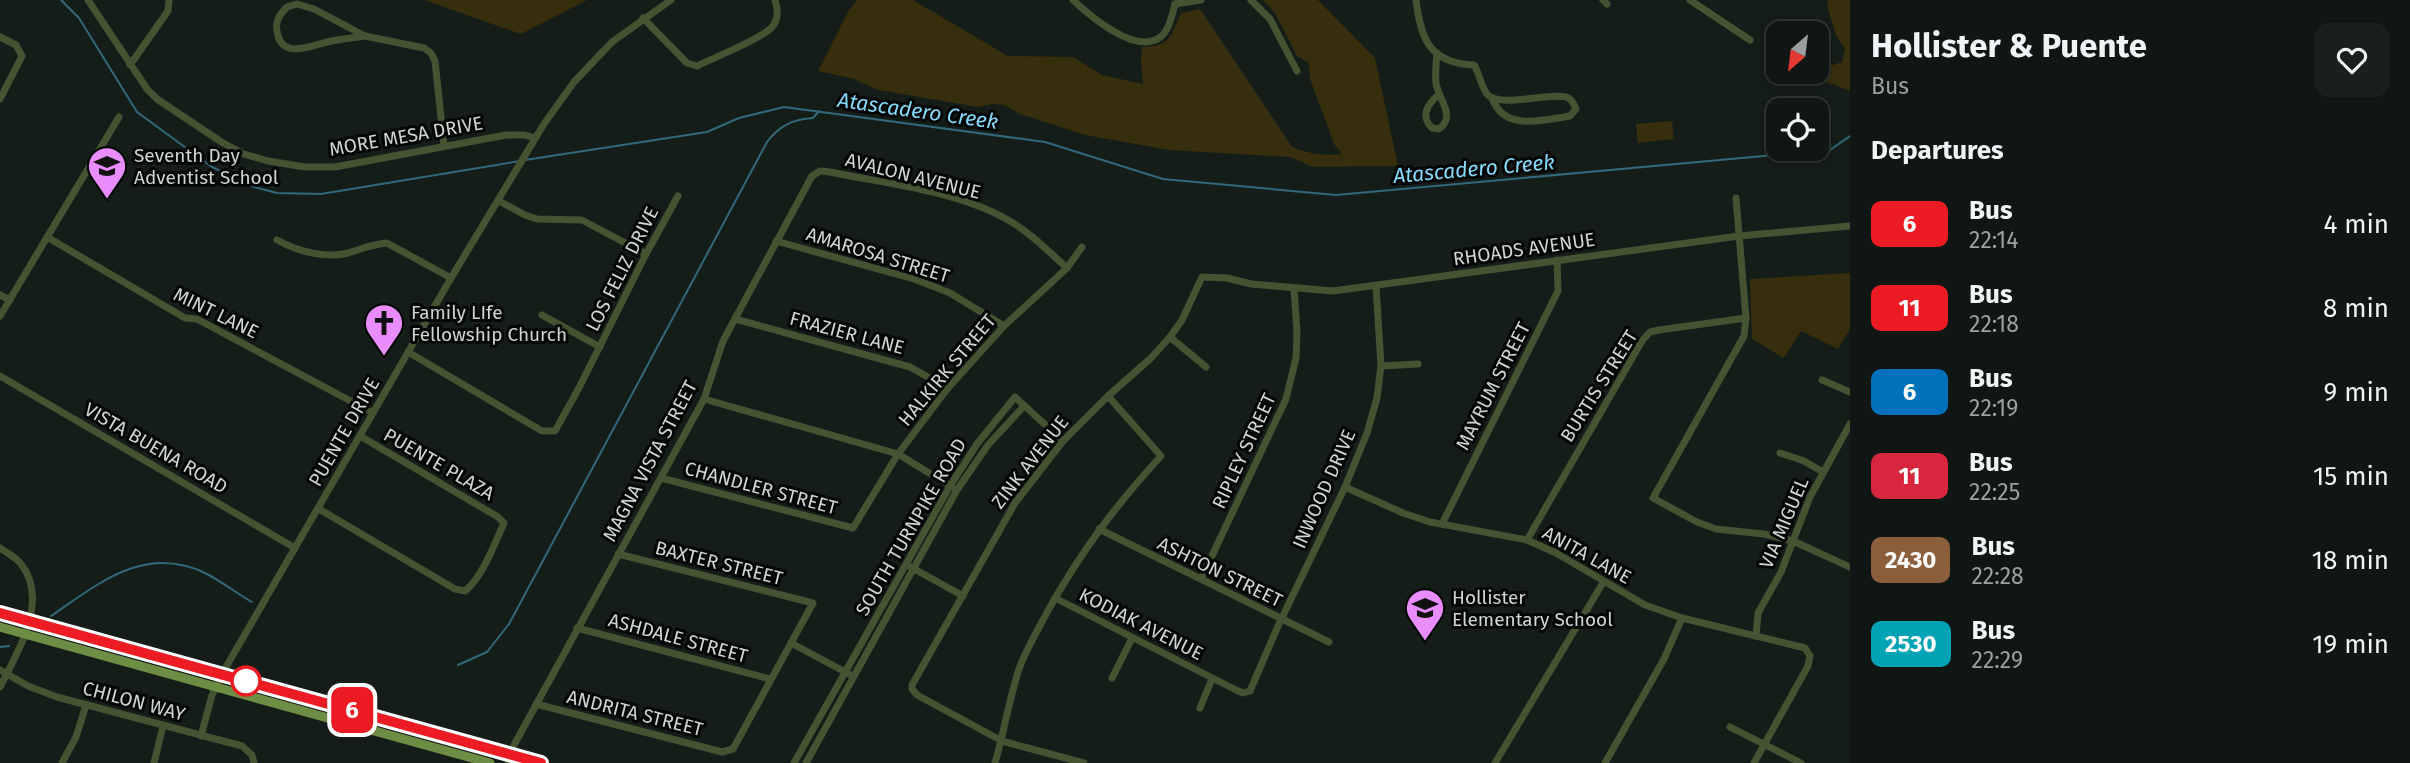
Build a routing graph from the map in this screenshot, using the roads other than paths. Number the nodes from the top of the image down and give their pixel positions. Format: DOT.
graph roads {
  1 [pos="88,0"];
  2 [pos="169,0"];
  3 [pos="671,0"];
  4 [pos="775,0"];
  5 [pos="1073,0"];
  6 [pos="1201,0"];
  7 [pos="1251,0"];
  8 [pos="1416,0"];
  9 [pos="1690,0"];
  10 [pos="1173,2"];
  11 [pos="643,18"];
  12 [pos="365,36"];
  13 [pos="0,37"];
  14 [pos="1749,40"];
  15 [pos="1437,53"];
  16 [pos="130,65"];
  17 [pos="1297,71"];
  18 [pos="1438,95"];
  19 [pos="0,99"];
  20 [pos="1492,99"];
  21 [pos="119,117"];
  22 [pos="535,138"];
  23 [pos="444,146"];
  24 [pos="816,173"];
  25 [pos="678,196"];
  26 [pos="1735,198"];
  27 [pos="499,201"];
  28 [pos="1850,226"];
  29 [pos="1739,236"];
  30 [pos="47,237"];
  31 [pos="277,240"];
  32 [pos="776,241"];
  33 [pos="1082,247"];
  34 [pos="646,254"];
  35 [pos="1557,260"];
  36 [pos="1067,268"];
  37 [pos="1202,277"];
  38 [pos="451,278"];
  39 [pos="1376,286"];
  40 [pos="1294,288"];
  41 [pos="0,295"];
  42 [pos="10,300"];
  43 [pos="542,315"];
  44 [pos="0,316"];
  45 [pos="1746,318"];
  46 [pos="734,319"];
  47 [pos="1004,326"];
  48 [pos="1170,337"];
  49 [pos="600,346"];
  50 [pos="408,352"];
  51 [pos="1418,364"];
  52 [pos="1381,366"];
  53 [pos="1206,367"];
  54 [pos="0,376"];
  55 [pos="1822,380"];
  56 [pos="948,388"];
  57 [pos="1850,392"];
  58 [pos="1108,396"];
  59 [pos="704,399"];
  60 [pos="1024,406"];
  61 [pos="373,413"];
  62 [pos="1850,424"];
  63 [pos="549,432"];
  64 [pos="360,436"];
  65 [pos="552,441"];
  66 [pos="1063,441"];
  67 [pos="1780,453"];
  68 [pos="898,454"];
  69 [pos="1823,472"];
  70 [pos="661,478"];
  71 [pos="1345,487"];
  72 [pos="954,488"];
  73 [pos="319,509"];
  74 [pos="1442,524"];
  75 [pos="853,528"];
  76 [pos="1099,529"];
  77 [pos="1527,540"];
  78 [pos="1793,541"];
  79 [pos="0,548"];
  80 [pos="295,548"];
  81 [pos="618,554"];
  82 [pos="905,564"];
  83 [pos="1850,567"];
  84 [pos="913,569"];
  85 [pos="1201,579"];
  86 [pos="1604,581"];
  87 [pos="963,596"];
  88 [pos="1055,598"];
  89 [pos="0,613"];
  90 [pos="1682,618"];
  91 [pos="1281,619"];
  92 [pos="28,621"];
  93 [pos="0,627"];
  94 [pos="577,628"];
  95 [pos="25,634"];
  96 [pos="1756,636"];
  97 [pos="1132,638"];
  98 [pos="1329,642"];
  99 [pos="791,643"];
  100 [pos="3,672"];
  101 [pos="222,674"];
  102 [pos="850,674"];
  103 [pos="1112,678"];
  104 [pos="1212,678"];
  105 [pos="770,679"];
  106 [pos="216,686"];
  107 [pos="0,687"];
  108 [pos="1248,692"];
  109 [pos="1255,700"];
  110 [pos="536,704"];
  111 [pos="86,705"];
  112 [pos="1200,708"];
  113 [pos="163,726"];
  114 [pos="1730,727"];
  115 [pos="201,736"];
  116 [pos="1002,741"];
  117 [pos="1765,743"];
  118 [pos="253,759"];
  119 [pos="509,759"];
  120 [pos="62,763"];
  121 [pos="154,763"];
  122 [pos="490,763"];
  123 [pos="541,763"];
  124 [pos="794,763"];
  125 [pos="806,763"];
  126 [pos="995,763"];
  127 [pos="1084,763"];
  128 [pos="1495,763"];
  129 [pos="1605,763"];
  130 [pos="1754,763"];
  131 [pos="1801,763"];
  1 -- 16 [label="street, MORE MESA DRIVE"];
  2 -- 16 [label="street"];
  3 -- 11 [label="street, PUENTE DRIVE"];
  4 -- 11 [label="street"];
  5 -- 10 [label="street"];
  6 -- 10 [label="street"];
  7 -- 17 [label="street"];
  8 -- 15 [label="street"];
  9 -- 14 [label="street"];
  11 -- 22 [label="street, PUENTE DRIVE"];
  12 -- 12 [label="street"];
  12 -- 23 [label="street"];
  13 -- 19 [label="street"];
  15 -- 18 [label="street"];
  15 -- 20 [label="street"];
  16 -- 23 [label="street, MORE MESA DRIVE"];
  20 -- 20 [label="street"];
  21 -- 30 [label="street"];
  22 -- 23 [label="street, MORE MESA DRIVE"];
  22 -- 27 [label="street, PUENTE DRIVE"];
  24 -- 32 [label="street, MAGNA VISTA STREET"];
  24 -- 36 [label="street, AVALON AVENUE"];
  25 -- 34 [label="street, LOS FELIZ DRIVE"];
  26 -- 29 [label="street"];
  27 -- 34 [label="street"];
  27 -- 38 [label="street, PUENTE DRIVE"];
  28 -- 29 [label="street, RHOADS AVENUE"];
  29 -- 35 [label="street, RHOADS AVENUE"];
  29 -- 45 [label="street"];
  30 -- 42 [label="street"];
  30 -- 61 [label="street, MINT LANE"];
  31 -- 38 [label="street"];
  32 -- 46 [label="street, MAGNA VISTA STREET"];
  32 -- 47 [label="street, AMAROSA STREET"];
  33 -- 36 [label="street, HALKIRK STREET"];
  34 -- 49 [label="street, LOS FELIZ DRIVE"];
  35 -- 39 [label="street, RHOADS AVENUE"];
  35 -- 74 [label="street, MAYRUM STREET"];
  36 -- 47 [label="street, HALKIRK STREET"];
  37 -- 40 [label="street, RHOADS AVENUE"];
  37 -- 48 [label="street, ZINK AVENUE"];
  38 -- 50 [label="street, PUENTE DRIVE"];
  39 -- 40 [label="street, RHOADS AVENUE"];
  39 -- 52 [label="street, INWOOD DRIVE"];
  40 -- 85 [label="street, RIPLEY STREET"];
  41 -- 42 [label="street"];
  42 -- 44 [label="street"];
  43 -- 49 [label="street"];
  45 -- 77 [label="street, BURTIS STREET"];
  45 -- 78 [label="street"];
  46 -- 56 [label="street, FRAZIER LANE"];
  46 -- 59 [label="street, MAGNA VISTA STREET"];
  47 -- 56 [label="street, HALKIRK STREET"];
  48 -- 53 [label="street"];
  48 -- 58 [label="street, ZINK AVENUE"];
  49 -- 63 [label="street, LOS FELIZ DRIVE"];
  50 -- 61 [label="street, PUENTE DRIVE"];
  50 -- 63 [label="street"];
  51 -- 52 [label="street"];
  52 -- 71 [label="street, INWOOD DRIVE"];
  54 -- 80 [label="street, VISTA BUENA ROAD"];
  55 -- 57 [label="street"];
  56 -- 68 [label="street, HALKIRK STREET"];
  58 -- 66 [label="street, ZINK AVENUE"];
  58 -- 76 [label="street"];
  59 -- 68 [label="street"];
  59 -- 70 [label="street, MAGNA VISTA STREET"];
  60 -- 66 [label="street"];
  60 -- 72 [label="street, SOUTH TURNPIKE ROAD"];
  60 -- 72 [label="street, SOUTH TURNPIKE ROAD"];
  61 -- 64 [label="street, PUENTE DRIVE"];
  62 -- 69 [label="street, VIA MIGUEL"];
  63 -- 65 [label="street"];
  64 -- 73 [label="street, PUENTE DRIVE"];
  64 -- 73 [label="street, PUENTE PLAZA"];
  66 -- 87 [label="street, ZINK AVENUE"];
  67 -- 69 [label="street"];
  68 -- 72 [label="street"];
  68 -- 75 [label="street, HALKIRK STREET"];
  69 -- 78 [label="street, VIA MIGUEL"];
  70 -- 75 [label="street, CHANDLER STREET"];
  70 -- 81 [label="street, MAGNA VISTA STREET"];
  71 -- 74 [label="street, ANITA LANE"];
  71 -- 91 [label="street, INWOOD DRIVE"];
  72 -- 82 [label="street, SOUTH TURNPIKE ROAD"];
  72 -- 84 [label="street, SOUTH TURNPIKE ROAD"];
  73 -- 80 [label="street, PUENTE DRIVE"];
  74 -- 77 [label="street, ANITA LANE"];
  76 -- 85 [label="street, ASHTON STREET"];
  76 -- 88 [label="street"];
  77 -- 86 [label="street, ANITA LANE"];
  78 -- 83 [label="street"];
  78 -- 96 [label="street, VIA MIGUEL"];
  79 -- 92 [label="street"];
  80 -- 101 [label="street, PUENTE DRIVE"];
  81 -- 94 [label="street, MAGNA VISTA STREET"];
  81 -- 99 [label="street, BAXTER STREET"];
  82 -- 84 [label="street"];
  82 -- 102 [label="street, SOUTH TURNPIKE ROAD"];
  84 -- 87 [label="street"];
  84 -- 102 [label="street, SOUTH TURNPIKE ROAD"];
  85 -- 91 [label="street, ASHTON STREET"];
  86 -- 90 [label="street, ANITA LANE"];
  86 -- 128 [label="street"];
  87 -- 116 [label="street, ZINK AVENUE"];
  88 -- 97 [label="street, KODIAK AVENUE"];
  88 -- 116 [label="street"];
  89 -- 92 [label="main road"];
  90 -- 96 [label="street, ANITA LANE"];
  90 -- 129 [label="street"];
  91 -- 98 [label="street, ASHTON STREET"];
  91 -- 108 [label="street, INWOOD DRIVE"];
  92 -- 95 [label="street"];
  92 -- 101 [label="main road"];
  93 -- 95 [label="main road"];
  94 -- 105 [label="street, ASHDALE STREET"];
  94 -- 110 [label="street, MAGNA VISTA STREET"];
  95 -- 100 [label="street"];
  95 -- 106 [label="main road"];
  96 -- 117 [label="street, ANITA LANE"];
  97 -- 103 [label="street"];
  97 -- 104 [label="street, KODIAK AVENUE"];
  99 -- 102 [label="street"];
  99 -- 105 [label="street"];
  100 -- 107 [label="street"];
  100 -- 111 [label="street, CHILON WAY"];
  101 -- 106 [label="street, PUENTE DRIVE"];
  101 -- 119 [label="main road"];
  102 -- 124 [label="street, SOUTH TURNPIKE ROAD"];
  102 -- 125 [label="street, SOUTH TURNPIKE ROAD"];
  104 -- 108 [label="street, KODIAK AVENUE"];
  104 -- 112 [label="street, KODIAK AVENUE"];
  105 -- 110 [label="street, ANDRITA STREET"];
  106 -- 115 [label="street, PUENTE DRIVE"];
  106 -- 122 [label="main road"];
  108 -- 109 [label="street"];
  110 -- 119 [label="street, MAGNA VISTA STREET"];
  111 -- 113 [label="street, CHILON WAY"];
  111 -- 120 [label="street"];
  113 -- 115 [label="street, CHILON WAY"];
  113 -- 121 [label="street"];
  114 -- 117 [label="street"];
  115 -- 118 [label="street, CHILON WAY"];
  116 -- 126 [label="street"];
  116 -- 127 [label="street"];
  117 -- 130 [label="street"];
  117 -- 131 [label="street"];
  119 -- 123 [label="main road"];
}
